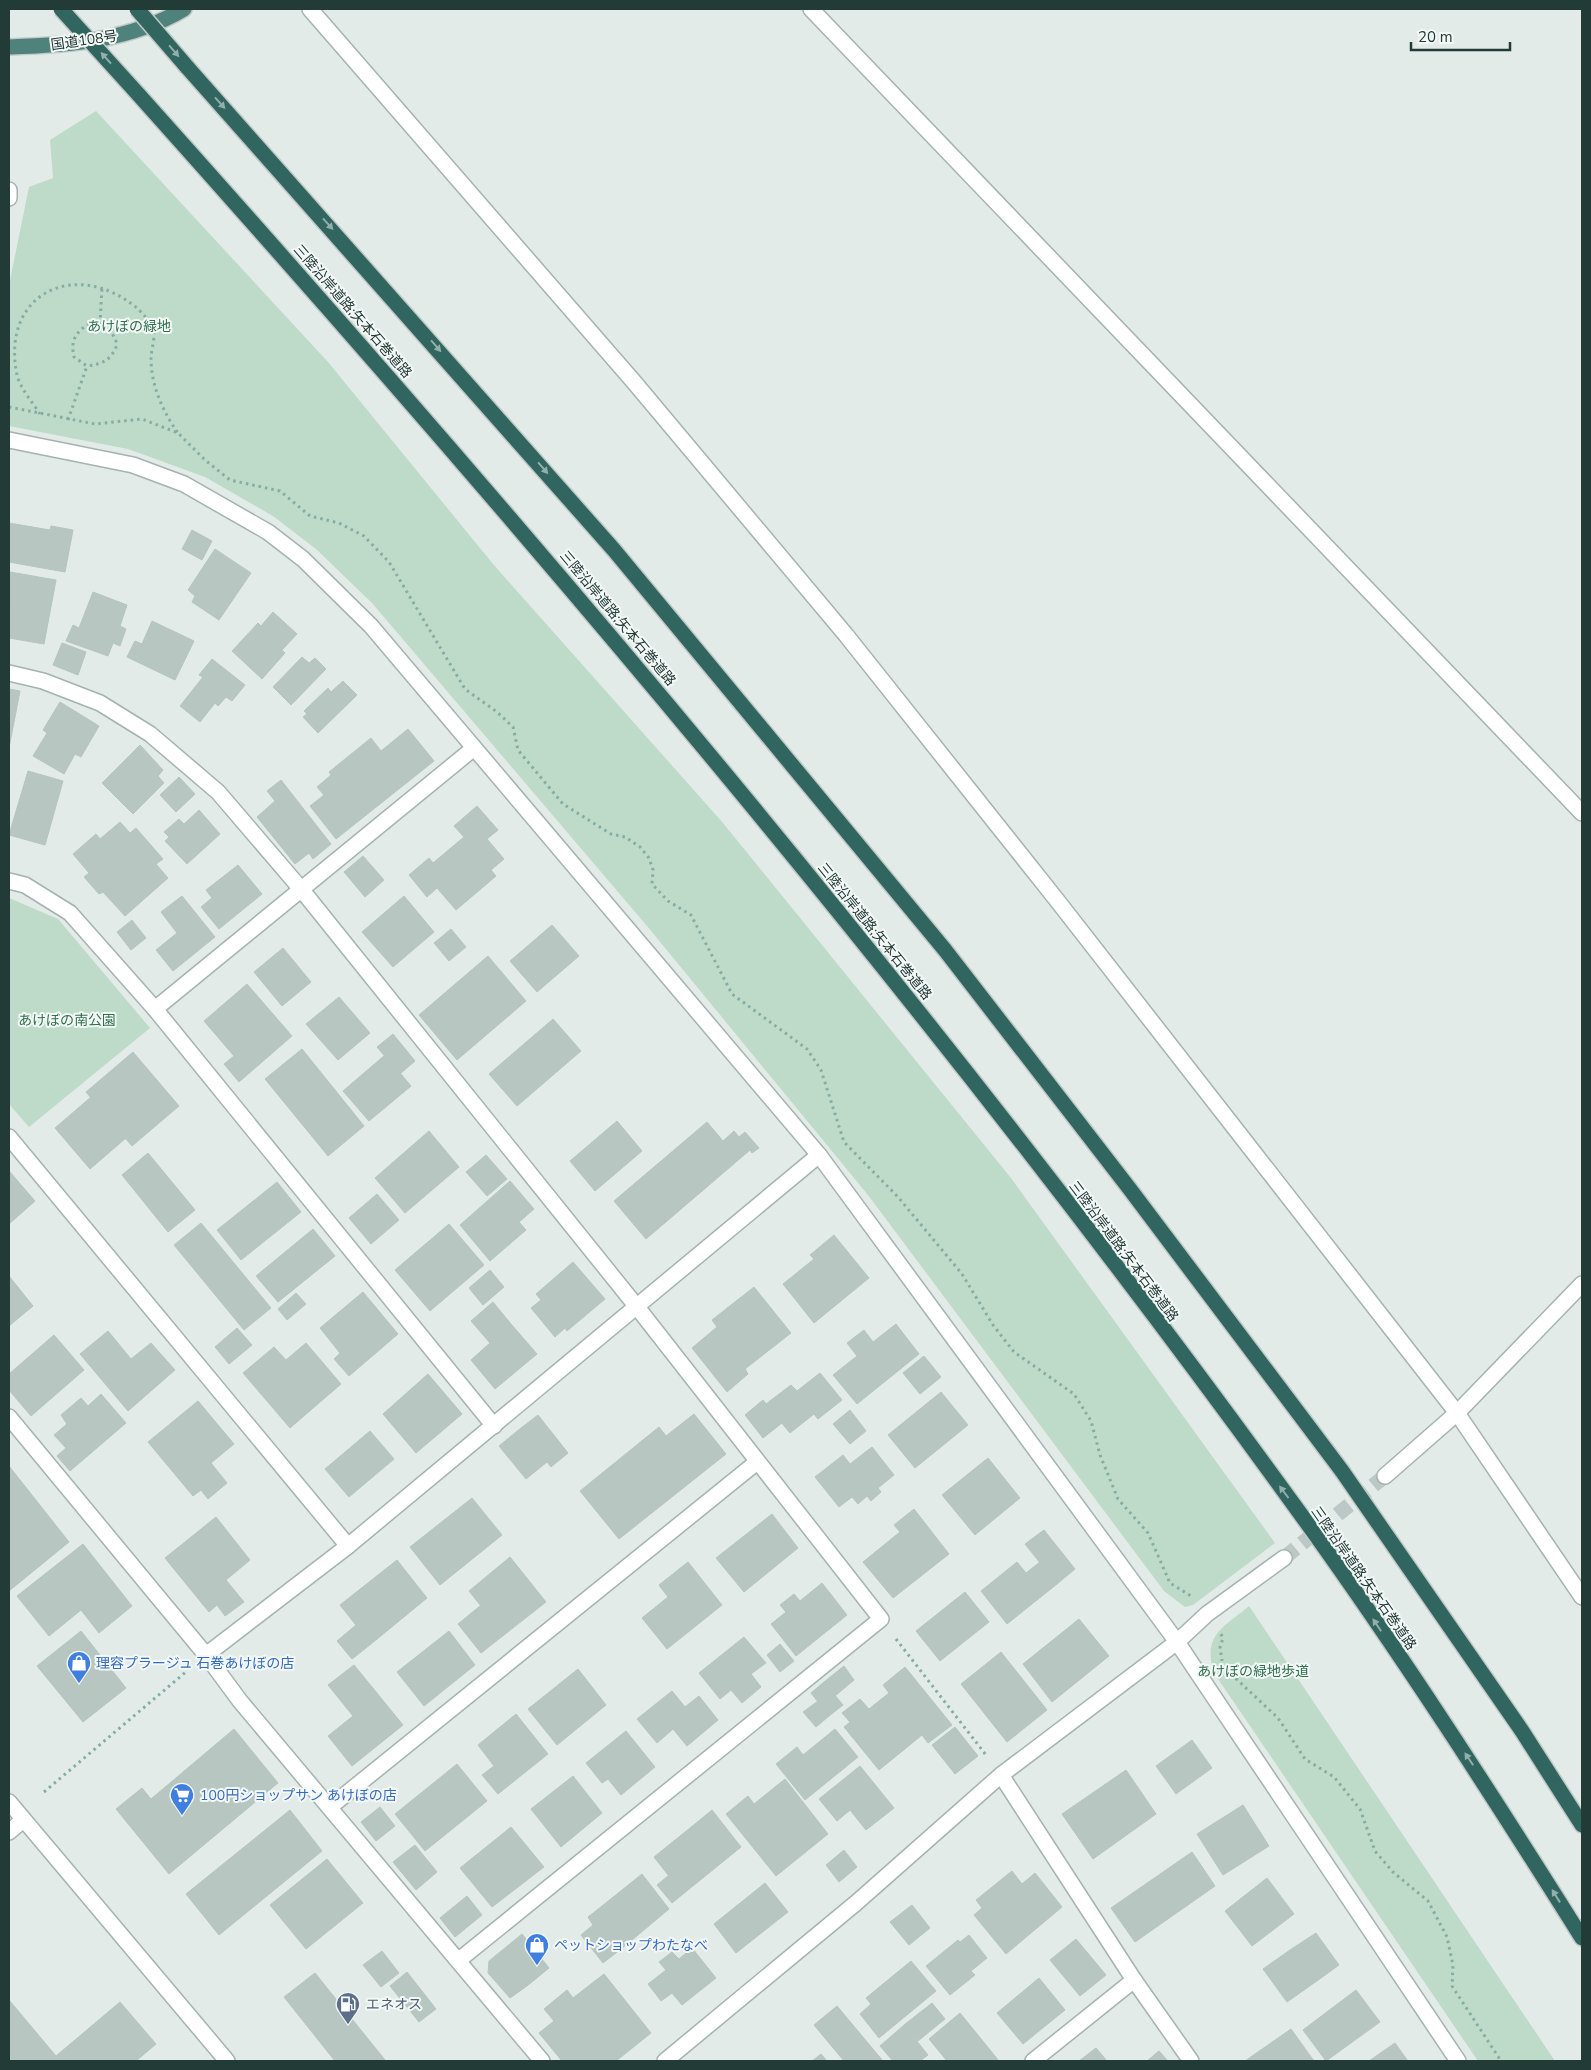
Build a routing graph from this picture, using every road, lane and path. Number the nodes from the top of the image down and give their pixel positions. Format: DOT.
graph roads {
  1 [pos="61,9"];
  2 [pos="137,9"];
  3 [pos="184,9"];
  4 [pos="310,9"];
  5 [pos="811,9"];
  6 [pos="9,47"];
  7 [pos="9,190"];
  8 [pos="9,198"];
  9 [pos="102,287"];
  10 [pos="100,324"];
  11 [pos="87,366"];
  12 [pos="41,415"];
  13 [pos="68,420"];
  14 [pos="178,433"];
  15 [pos="9,440"];
  16 [pos="9,673"];
  17 [pos="474,748"];
  18 [pos="1582,813"];
  19 [pos="9,882"];
  20 [pos="301,889"];
  21 [pos="155,1008"];
  22 [pos="9,1137"];
  23 [pos="819,1155"];
  24 [pos="1582,1284"];
  25 [pos="637,1307"];
  26 [pos="1457,1412"];
  27 [pos="9,1417"];
  28 [pos="494,1426"];
  29 [pos="757,1462"];
  30 [pos="1385,1476"];
  31 [pos="348,1546"];
  32 [pos="1284,1558"];
  33 [pos="1582,1597"];
  34 [pos="880,1619"];
  35 [pos="1177,1642"];
  36 [pos="206,1655"];
  37 [pos="1001,1775"];
  38 [pos="44,1792"];
  39 [pos="9,1802"];
  40 [pos="330,1807"];
  41 [pos="23,1820"];
  42 [pos="1582,1825"];
  43 [pos="9,1832"];
  44 [pos="1582,1938"];
  45 [pos="459,1960"];
  46 [pos="1134,1980"];
  47 [pos="228,2061"];
  48 [pos="542,2061"];
  49 [pos="665,2061"];
  50 [pos="1033,2061"];
  51 [pos="1191,2061"];
  52 [pos="1458,2061"];
  44 -- 1 [label="highway, 三陸沿岸道路;矢本石巻道路, one-way, bridge"];
  2 -- 42 [label="highway, one-way, bridge"];
  3 -- 6 [label="highway, 国道108号"];
  4 -- 26 [label="street"];
  5 -- 18 [label="street"];
  7 -- 8 [label="street"];
  9 -- 10 [label="path"];
  9 -- 12 [label="path"];
  9 -- 14 [label="path"];
  10 -- 11 [label="path"];
  10 -- 11 [label="path"];
  11 -- 13 [label="path"];
  15 -- 17 [label="street"];
  16 -- 20 [label="street"];
  17 -- 20 [label="street"];
  17 -- 23 [label="street"];
  19 -- 21 [label="street"];
  20 -- 21 [label="street"];
  20 -- 25 [label="street"];
  21 -- 28 [label="street"];
  22 -- 31 [label="street"];
  23 -- 25 [label="street"];
  23 -- 35 [label="street"];
  24 -- 26 [label="street"];
  25 -- 28 [label="street"];
  25 -- 29 [label="street"];
  26 -- 30 [label="street"];
  26 -- 33 [label="street"];
  27 -- 36 [label="street"];
  28 -- 31 [label="street"];
  29 -- 34 [label="street"];
  29 -- 40 [label="street"];
  31 -- 36 [label="street"];
  32 -- 35 [label="street"];
  34 -- 37 [label="path"];
  34 -- 45 [label="street"];
  35 -- 37 [label="street"];
  35 -- 52 [label="street"];
  36 -- 38 [label="path"];
  36 -- 40 [label="street"];
  37 -- 46 [label="street"];
  37 -- 49 [label="street"];
  39 -- 41 [label="street"];
  40 -- 45 [label="street"];
  41 -- 43 [label="street"];
  41 -- 47 [label="street"];
  45 -- 48 [label="street"];
  46 -- 50 [label="street"];
  46 -- 51 [label="street"];
}
